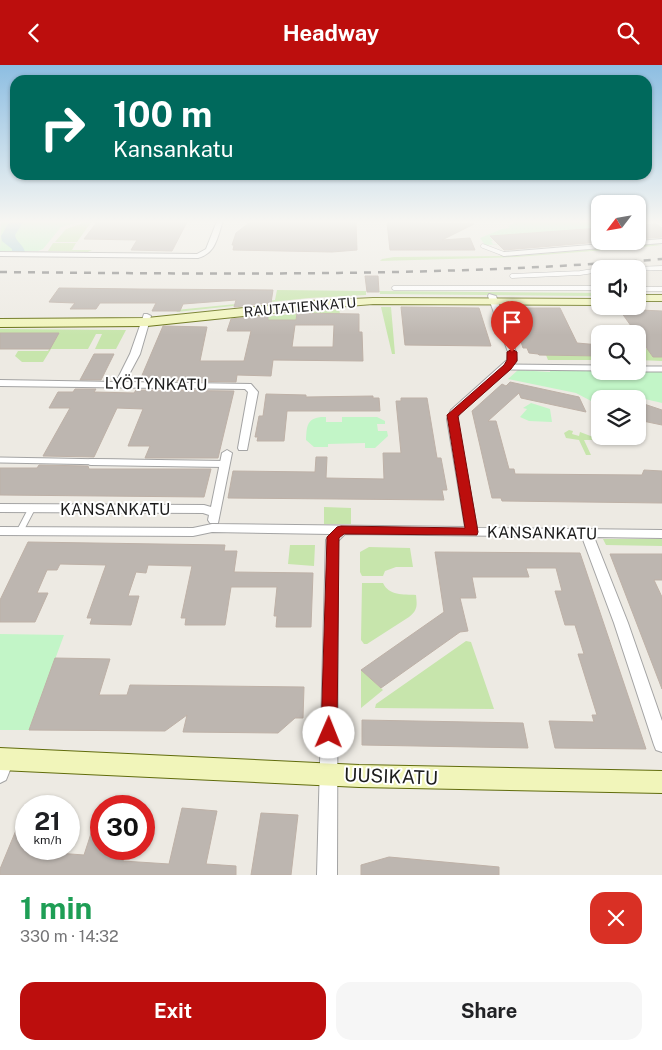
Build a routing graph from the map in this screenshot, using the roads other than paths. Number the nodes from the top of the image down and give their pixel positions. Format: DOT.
graph roads {
  1 [pos="662,268"];
  2 [pos="646,269"];
  3 [pos="591,271"];
  4 [pos="512,276"];
  5 [pos="394,288"];
  6 [pos="591,288"];
  7 [pos="646,289"];
  8 [pos="662,289"];
  9 [pos="591,297"];
  10 [pos="646,298"];
  11 [pos="662,298"];
  12 [pos="492,299"];
  13 [pos="591,303"];
  14 [pos="646,303"];
  15 [pos="662,303"];
  16 [pos="0,317"];
  17 [pos="147,319"];
  18 [pos="0,323"];
  19 [pos="507,367"];
  20 [pos="591,368"];
  21 [pos="646,369"];
  22 [pos="662,369"];
  23 [pos="0,383"];
  24 [pos="120,383"];
  25 [pos="243,448"];
  26 [pos="226,459"];
  27 [pos="0,460"];
  28 [pos="0,508"];
  29 [pos="32,508"];
  30 [pos="215,513"];
  31 [pos="212,528"];
  32 [pos="341,530"];
  33 [pos="0,531"];
  34 [pos="20,531"];
  35 [pos="472,532"];
  36 [pos="586,533"];
  37 [pos="662,534"];
  38 [pos="662,745"];
  39 [pos="2,765"];
  40 [pos="328,774"];
  41 [pos="662,782"];
  42 [pos="327,875"];
  1 -- 2 [label="lane"];
  3 -- 4 [label="lane"];
  5 -- 6 [label="lane"];
  7 -- 8 [label="lane"];
  9 -- 12 [label="main road, RAUTATIENKATU"];
  10 -- 11 [label="main road"];
  12 -- 13 [label="main road, RAUTATIENKATU"];
  12 -- 17 [label="main road, RAUTATIENKATU"];
  12 -- 19 [label="street"];
  14 -- 15 [label="main road"];
  16 -- 17 [label="main road, RAUTATIENKATU"];
  17 -- 18 [label="main road, RAUTATIENKATU"];
  17 -- 24 [label="street"];
  19 -- 20 [label="lane"];
  19 -- 35 [label="street"];
  21 -- 22 [label="lane"];
  23 -- 24 [label="street, LYÖTYNKATU"];
  24 -- 25 [label="street, LYÖTYNKATU"];
  26 -- 27 [label="lane"];
  26 -- 30 [label="street"];
  28 -- 29 [label="street, KANSANKATU"];
  29 -- 30 [label="street, KANSANKATU"];
  29 -- 34 [label="lane"];
  30 -- 31 [label="street"];
  31 -- 32 [label="street, KANSANKATU"];
  31 -- 34 [label="street, KANSANKATU"];
  32 -- 35 [label="street, KANSANKATU"];
  32 -- 40 [label="street"];
  33 -- 34 [label="street, KANSANKATU"];
  35 -- 36 [label="street, KANSANKATU"];
  36 -- 37 [label="street, KANSANKATU"];
  36 -- 38 [label="street"];
  39 -- 40 [label="main road, UUSIKATU"];
  40 -- 41 [label="main road, UUSIKATU"];
  40 -- 42 [label="street"];
}
